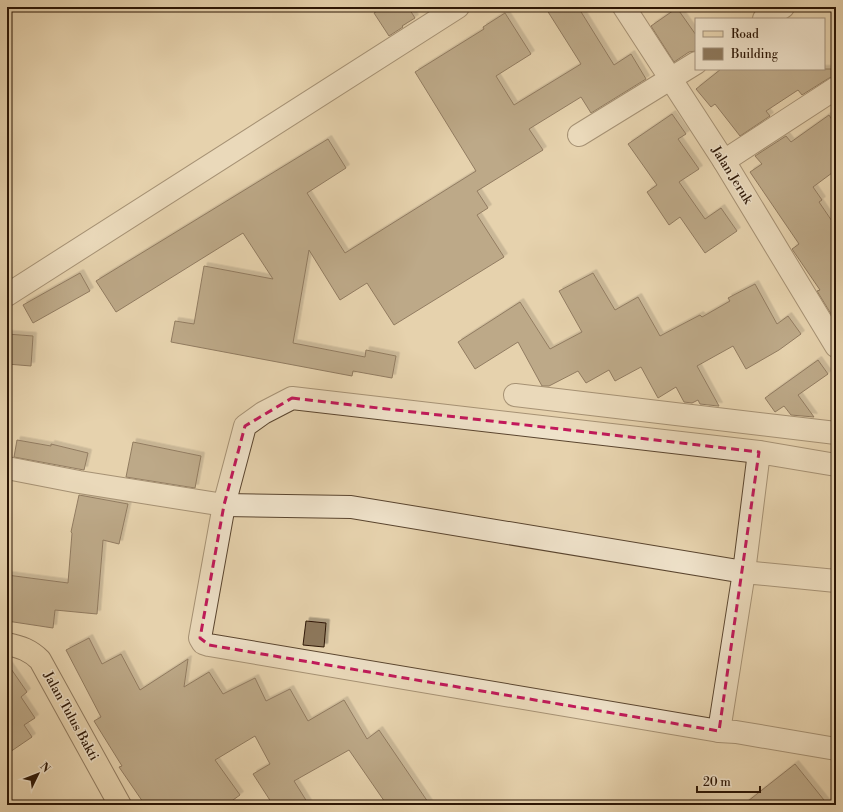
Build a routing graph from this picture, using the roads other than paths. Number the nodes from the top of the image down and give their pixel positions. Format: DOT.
graph roads {
  1 [pos="458,7"];
  2 [pos="624,7"];
  3 [pos="783,7"];
  4 [pos="766,18"];
  5 [pos="695,64"];
  6 [pos="671,79"];
  7 [pos="836,88"];
  8 [pos="579,135"];
  9 [pos="724,161"];
  10 [pos="7,296"];
  11 [pos="836,346"];
  12 [pos="515,395"];
  13 [pos="836,433"];
  14 [pos="759,452"];
  15 [pos="836,465"];
  16 [pos="7,468"];
  17 [pos="224,505"];
  18 [pos="744,572"];
  19 [pos="836,581"];
  20 [pos="7,644"];
  21 [pos="719,731"];
  22 [pos="836,749"];
  23 [pos="120,805"];
  1 -- 10 [label="street"];
  2 -- 6 [label="street, Jalan Jeruk"];
  3 -- 4 [label="street"];
  5 -- 6 [label="street"];
  6 -- 8 [label="street"];
  6 -- 9 [label="street, Jalan Jeruk"];
  7 -- 9 [label="street"];
  9 -- 11 [label="street, Jalan Jeruk"];
  12 -- 13 [label="street"];
  14 -- 15 [label="street"];
  14 -- 17 [label="street"];
  14 -- 18 [label="street"];
  16 -- 17 [label="street"];
  17 -- 18 [label="street"];
  17 -- 21 [label="street"];
  18 -- 19 [label="street"];
  18 -- 21 [label="street"];
  20 -- 23 [label="main road, Jalan Tulus Bakti"];
  21 -- 22 [label="street"];
}
